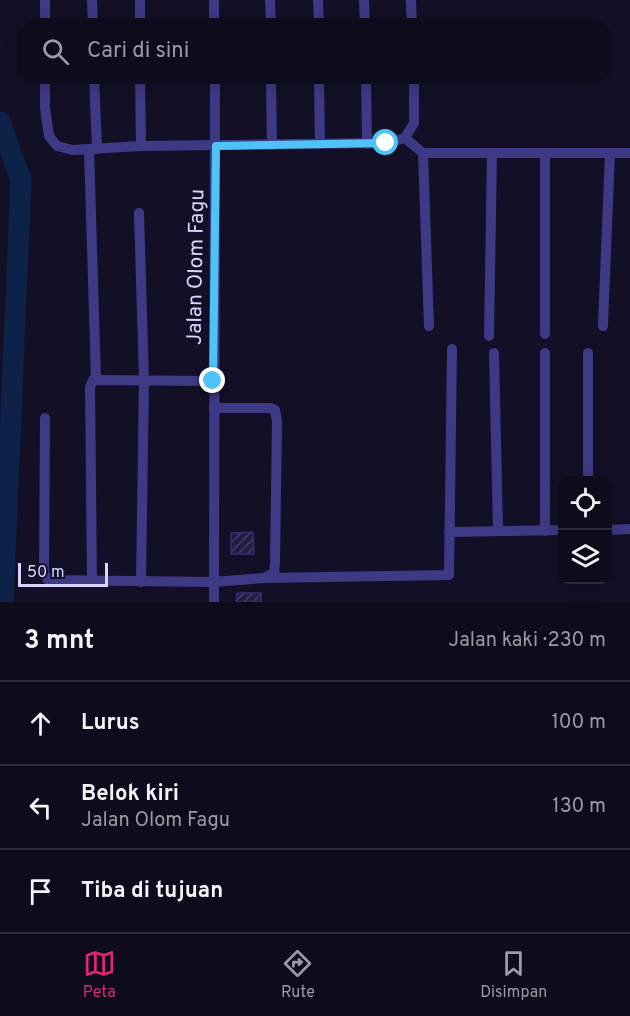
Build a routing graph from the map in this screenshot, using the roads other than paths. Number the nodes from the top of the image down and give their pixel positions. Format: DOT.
graph roads {
  1 [pos="45,0"];
  2 [pos="92,0"];
  3 [pos="140,0"];
  4 [pos="214,0"];
  5 [pos="270,0"];
  6 [pos="318,0"];
  7 [pos="364,0"];
  8 [pos="411,0"];
  9 [pos="45,18"];
  10 [pos="93,18"];
  11 [pos="140,18"];
  12 [pos="214,18"];
  13 [pos="271,18"];
  14 [pos="318,18"];
  15 [pos="365,18"];
  16 [pos="412,18"];
  17 [pos="45,84"];
  18 [pos="94,84"];
  19 [pos="140,84"];
  20 [pos="215,84"];
  21 [pos="271,84"];
  22 [pos="319,84"];
  23 [pos="366,84"];
  24 [pos="414,84"];
  25 [pos="405,138"];
  26 [pos="320,144"];
  27 [pos="367,144"];
  28 [pos="272,145"];
  29 [pos="141,146"];
  30 [pos="216,146"];
  31 [pos="93,149"];
  32 [pos="423,153"];
  33 [pos="492,153"];
  34 [pos="545,153"];
  35 [pos="610,153"];
  36 [pos="630,153"];
  37 [pos="139,213"];
  38 [pos="429,326"];
  39 [pos="603,326"];
  40 [pos="545,334"];
  41 [pos="489,336"];
  42 [pos="452,349"];
  43 [pos="494,353"];
  44 [pos="545,353"];
  45 [pos="588,353"];
  46 [pos="96,379"];
  47 [pos="144,380"];
  48 [pos="213,381"];
  49 [pos="214,408"];
  50 [pos="45,418"];
  51 [pos="588,476"];
  52 [pos="630,529"];
  53 [pos="558,530"];
  54 [pos="612,530"];
  55 [pos="498,531"];
  56 [pos="545,531"];
  57 [pos="449,532"];
  58 [pos="264,578"];
  59 [pos="92,581"];
  60 [pos="141,582"];
  61 [pos="213,582"];
  62 [pos="214,602"];
  1 -- 9 [label="street"];
  2 -- 10 [label="street"];
  3 -- 11 [label="street"];
  4 -- 12 [label="street"];
  5 -- 13 [label="street"];
  6 -- 14 [label="street"];
  7 -- 15 [label="street"];
  8 -- 16 [label="street"];
  17 -- 31 [label="street"];
  18 -- 31 [label="street"];
  19 -- 29 [label="street"];
  20 -- 30 [label="street, Jalan Olom Fagu"];
  21 -- 28 [label="street"];
  22 -- 26 [label="street"];
  23 -- 27 [label="street"];
  24 -- 25 [label="street"];
  25 -- 27 [label="street"];
  25 -- 32 [label="street"];
  26 -- 27 [label="street"];
  26 -- 28 [label="street"];
  28 -- 30 [label="street"];
  29 -- 30 [label="street"];
  29 -- 31 [label="street"];
  30 -- 48 [label="street, Jalan Olom Fagu"];
  31 -- 46 [label="street"];
  32 -- 33 [label="street"];
  32 -- 38 [label="street"];
  33 -- 34 [label="street"];
  33 -- 41 [label="street"];
  34 -- 35 [label="street"];
  34 -- 40 [label="street"];
  35 -- 36 [label="street"];
  35 -- 39 [label="street"];
  37 -- 47 [label="street"];
  42 -- 57 [label="street"];
  43 -- 55 [label="street"];
  44 -- 56 [label="street"];
  45 -- 51 [label="street"];
  46 -- 47 [label="street"];
  46 -- 59 [label="street"];
  47 -- 48 [label="street"];
  47 -- 60 [label="street"];
  48 -- 49 [label="street, Jalan Olom Fagu"];
  49 -- 58 [label="street"];
  49 -- 61 [label="street, Jalan Olom Fagu"];
  50 -- 59 [label="street"];
  52 -- 54 [label="street"];
  53 -- 56 [label="street"];
  55 -- 56 [label="street"];
  55 -- 57 [label="street"];
  57 -- 58 [label="street"];
  58 -- 61 [label="street"];
  59 -- 60 [label="street"];
  60 -- 61 [label="street"];
  61 -- 62 [label="street, Jalan Olom Fagu"];
}
